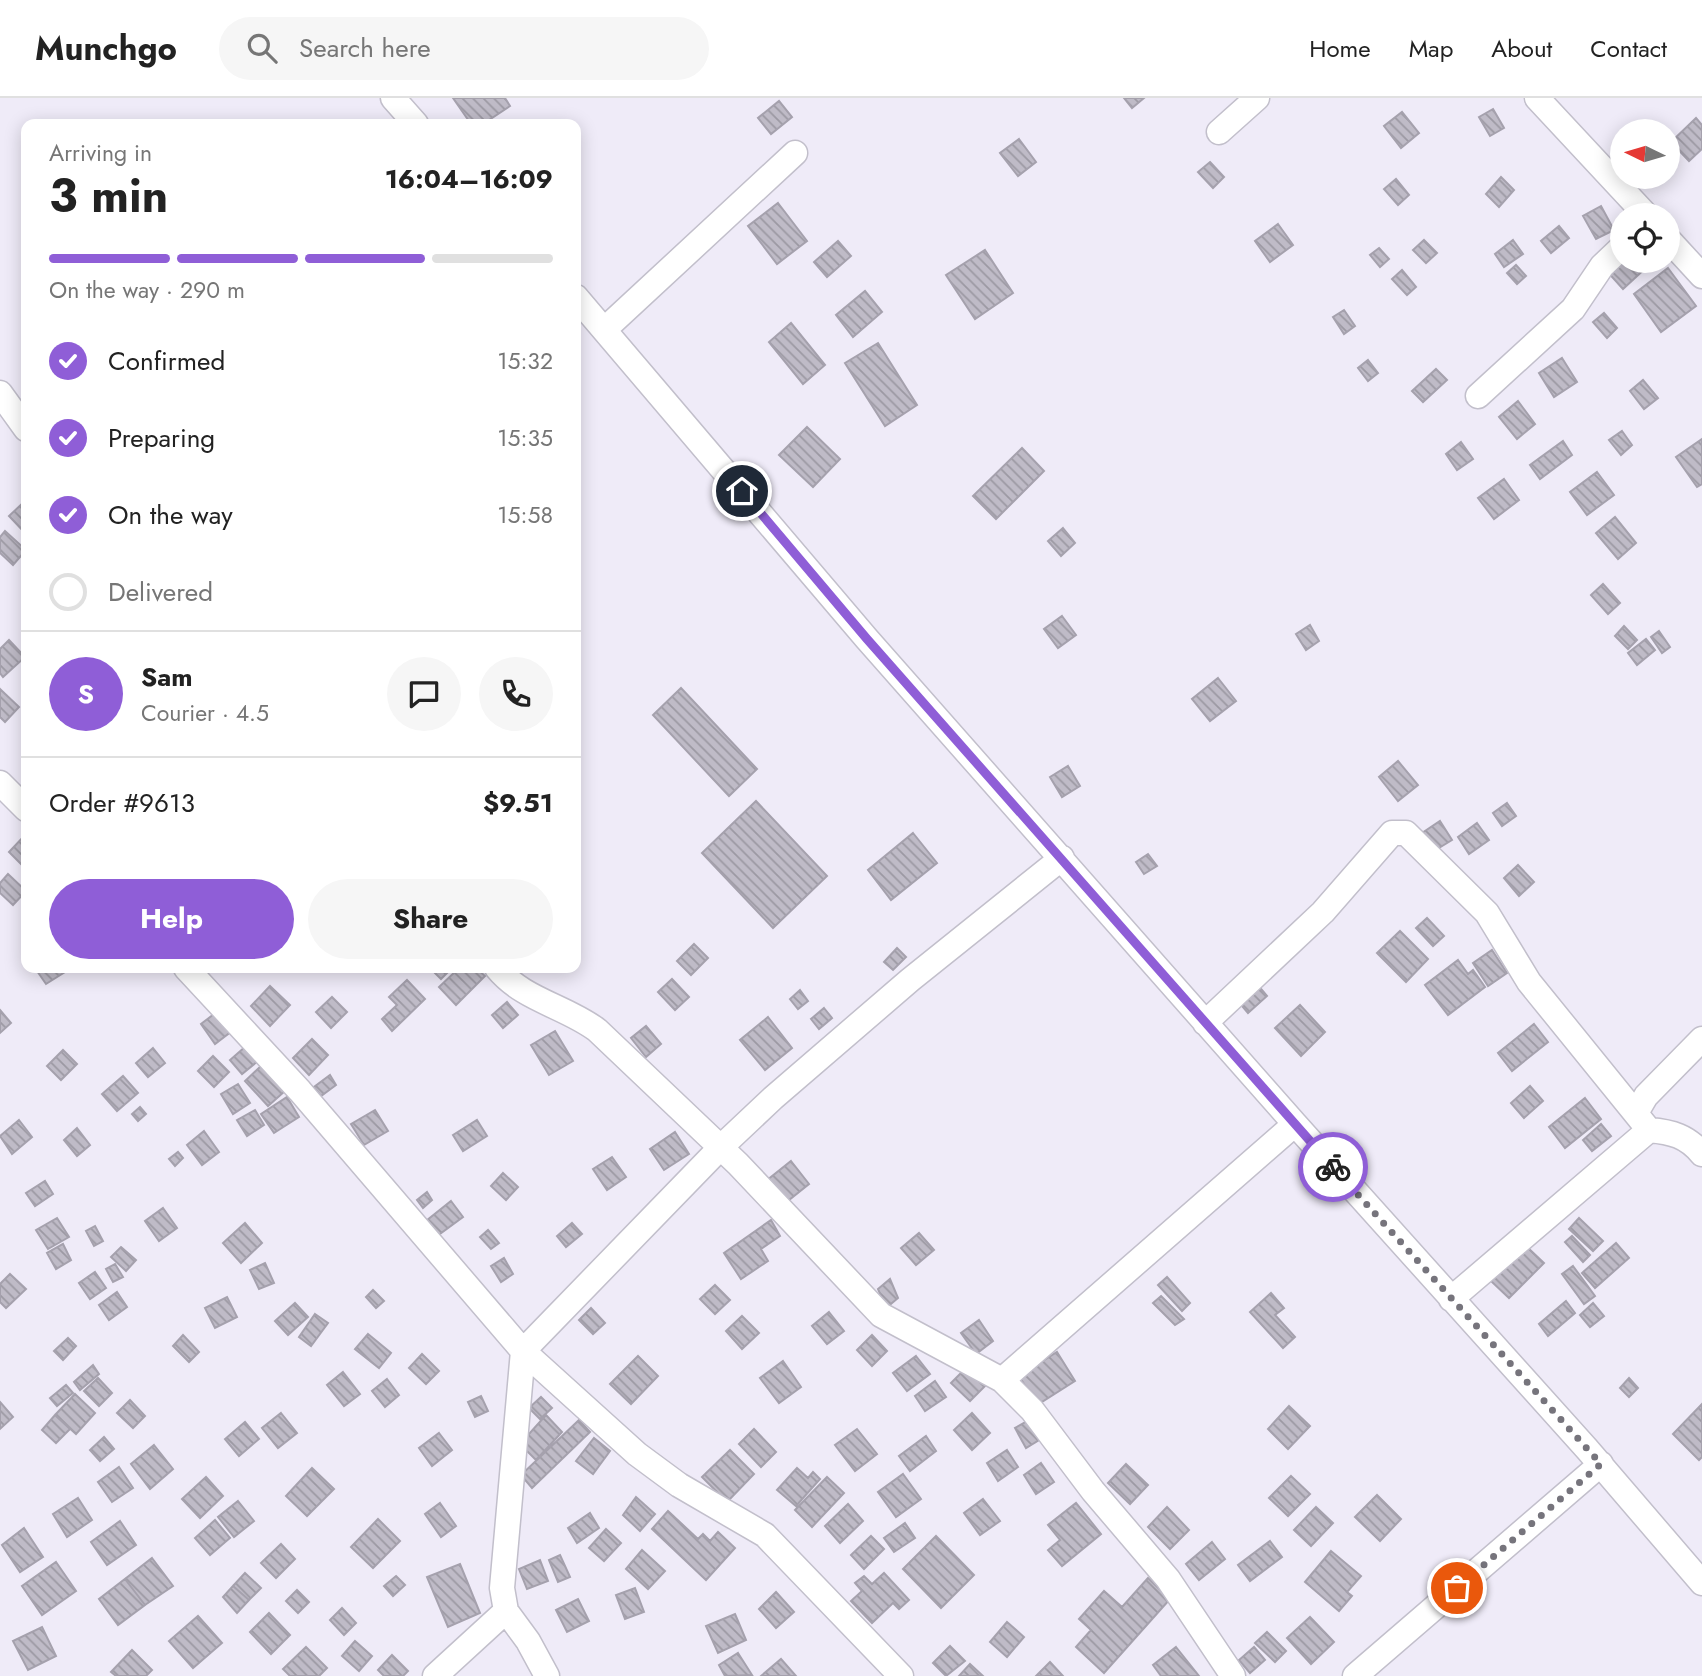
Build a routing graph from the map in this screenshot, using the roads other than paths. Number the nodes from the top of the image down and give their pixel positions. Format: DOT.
graph roads {
  1 [pos="393,98"];
  2 [pos="1257,98"];
  3 [pos="1537,98"];
  4 [pos="412,119"];
  5 [pos="1219,132"];
  6 [pos="795,153"];
  7 [pos="1635,203"];
  8 [pos="1680,252"];
  9 [pos="1610,258"];
  10 [pos="1702,276"];
  11 [pos="581,302"];
  12 [pos="605,328"];
  13 [pos="0,393"];
  14 [pos="1478,396"];
  15 [pos="21,422"];
  16 [pos="0,783"];
  17 [pos="21,804"];
  18 [pos="1062,858"];
  19 [pos="191,973"];
  20 [pos="502,973"];
  21 [pos="1205,1023"];
  22 [pos="1702,1039"];
  23 [pos="1643,1121"];
  24 [pos="1295,1124"];
  25 [pos="721,1147"];
  26 [pos="1702,1154"];
  27 [pos="1451,1299"];
  28 [pos="523,1351"];
  29 [pos="1002,1380"];
  30 [pos="1601,1464"];
  31 [pos="1702,1583"];
  32 [pos="506,1611"];
  33 [pos="435,1676"];
  34 [pos="547,1676"];
  35 [pos="901,1676"];
  36 [pos="1233,1676"];
  37 [pos="1355,1676"];
  1 -- 4 [label="street"];
  2 -- 5 [label="street"];
  3 -- 7 [label="street"];
  6 -- 12 [label="street"];
  8 -- 10 [label="street"];
  9 -- 14 [label="street"];
  11 -- 12 [label="street"];
  12 -- 18 [label="street"];
  13 -- 15 [label="street"];
  16 -- 17 [label="street"];
  18 -- 21 [label="street"];
  18 -- 25 [label="street"];
  19 -- 28 [label="street"];
  20 -- 25 [label="street"];
  21 -- 23 [label="street"];
  21 -- 24 [label="street"];
  22 -- 23 [label="street"];
  23 -- 26 [label="street"];
  23 -- 27 [label="street"];
  24 -- 27 [label="street"];
  24 -- 29 [label="street"];
  25 -- 28 [label="street"];
  25 -- 29 [label="street"];
  27 -- 30 [label="street"];
  28 -- 32 [label="street"];
  28 -- 35 [label="street"];
  29 -- 36 [label="street"];
  30 -- 31 [label="street"];
  30 -- 37 [label="street"];
  32 -- 33 [label="street"];
  32 -- 34 [label="street"];
}
